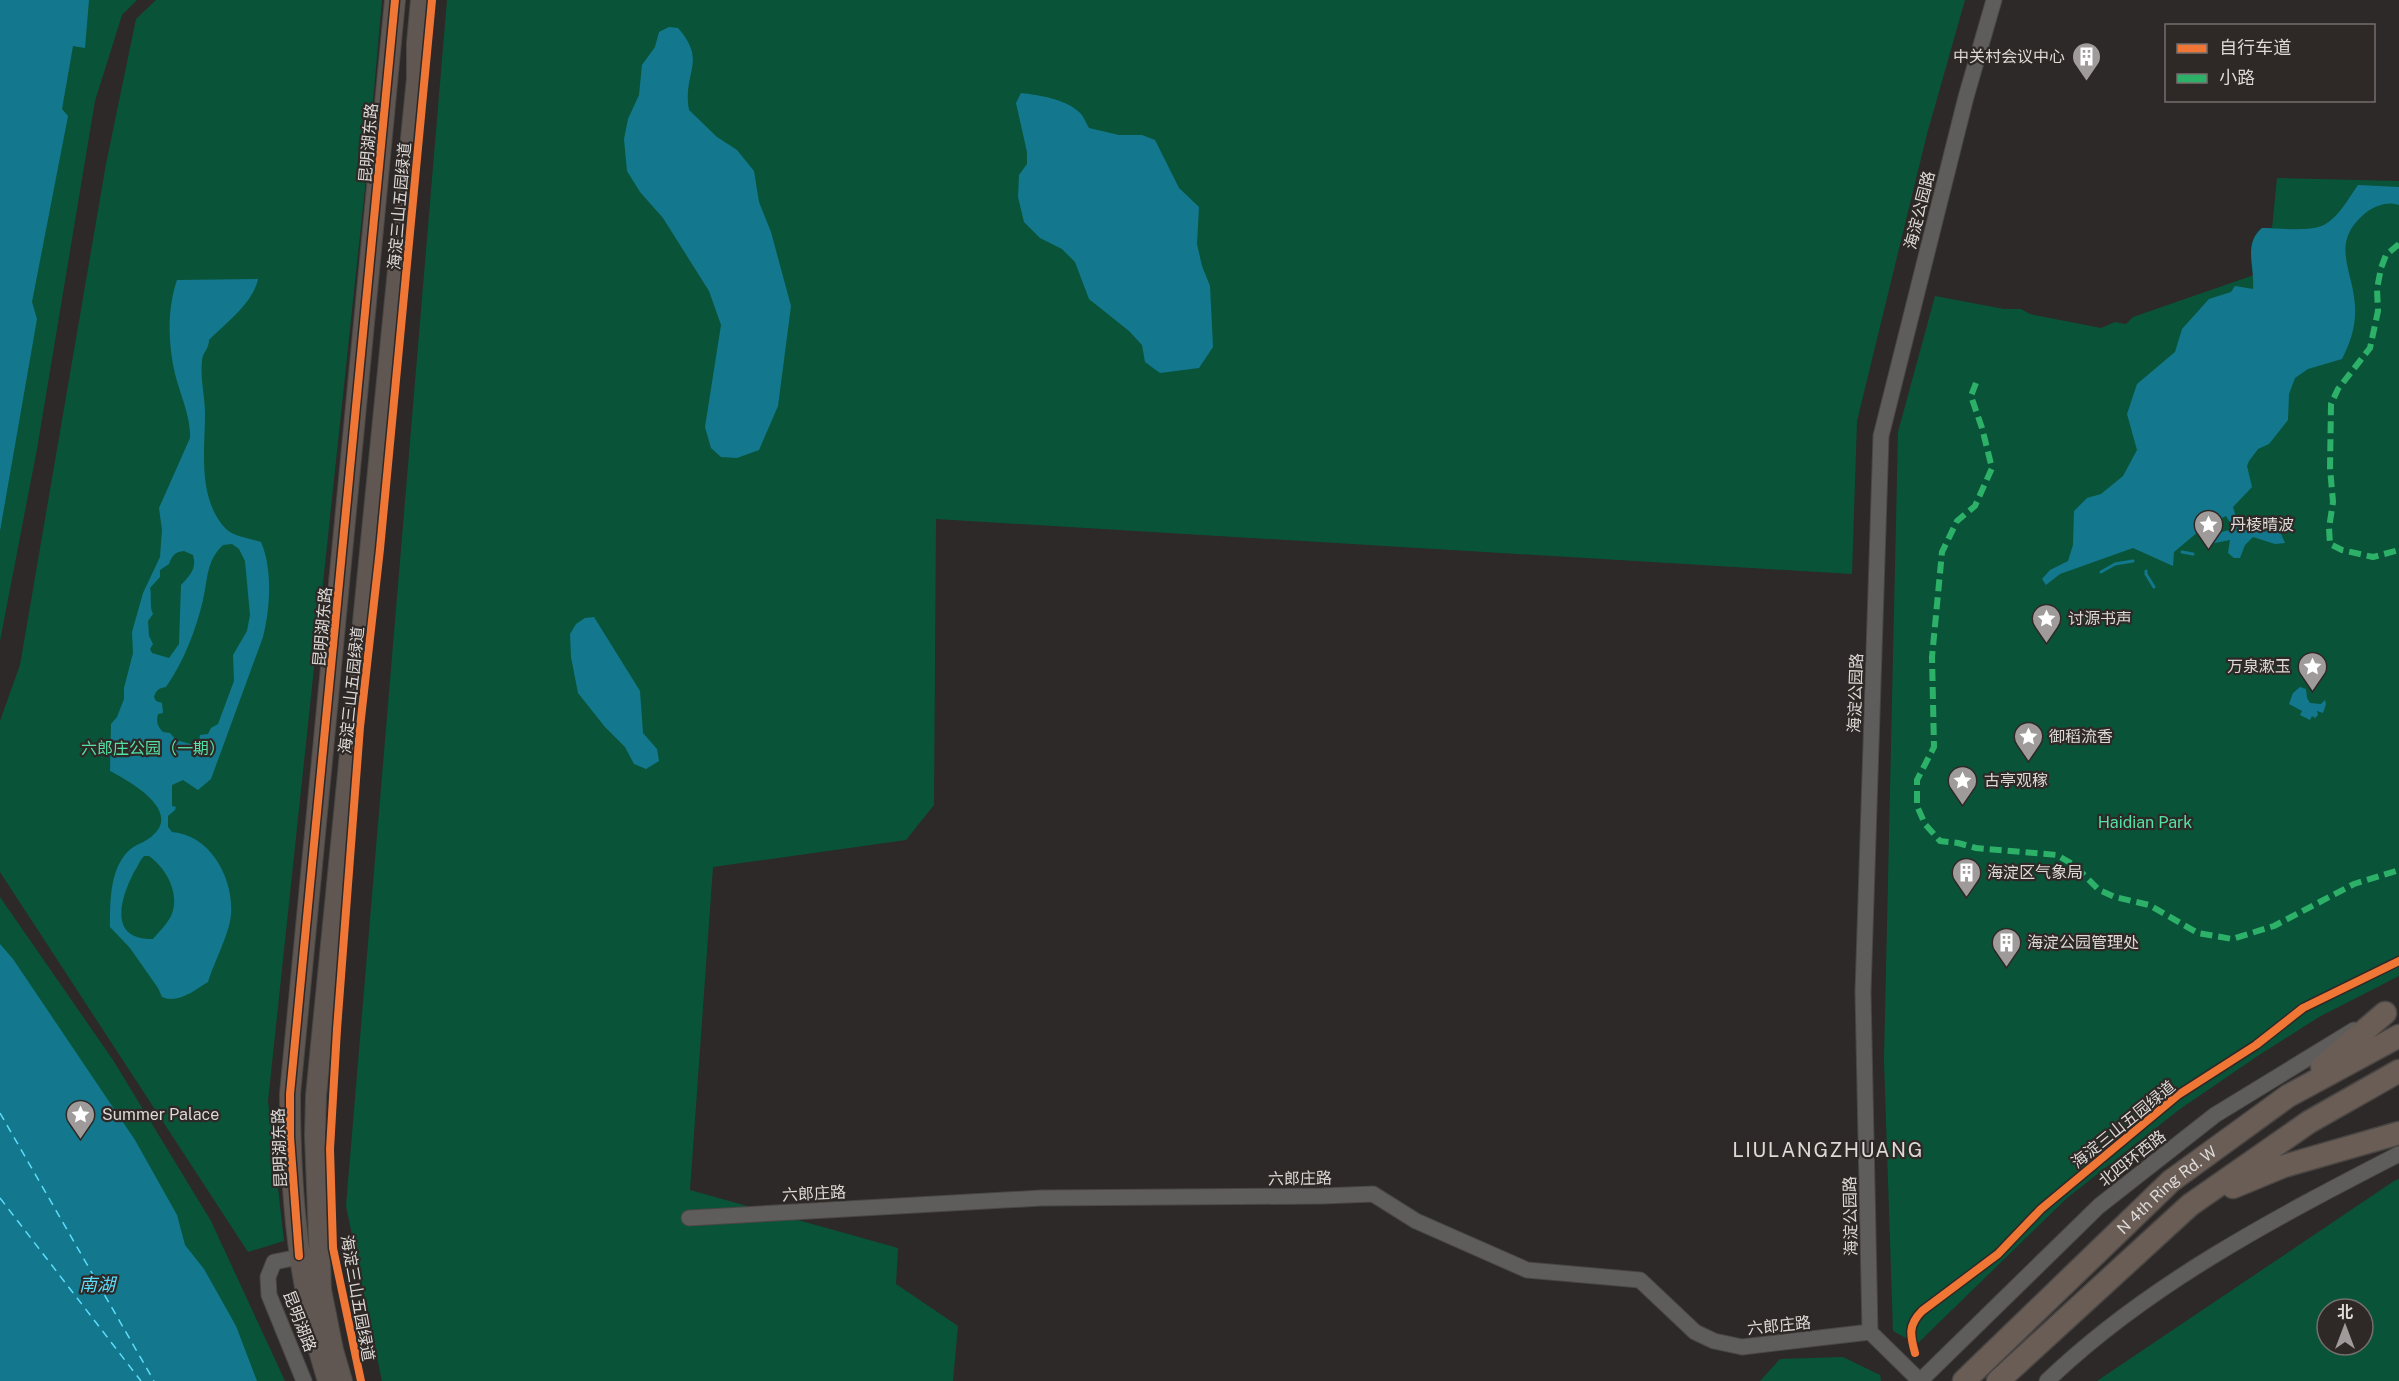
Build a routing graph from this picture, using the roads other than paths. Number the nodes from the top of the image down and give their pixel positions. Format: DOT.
graph roads {
  1 [pos="395,0"];
  2 [pos="421,0"];
  3 [pos="1994,0"];
  4 [pos="2392,1009"];
  5 [pos="2399,1036"];
  6 [pos="2399,1071"];
  7 [pos="2288,1096"];
  8 [pos="2399,1119"];
  9 [pos="2399,1133"];
  10 [pos="2399,1155"];
  11 [pos="2284,1166"];
  12 [pos="2190,1205"];
  13 [pos="689,1218"];
  14 [pos="318,1253"];
  15 [pos="299,1256"];
  16 [pos="1870,1332"];
  17 [pos="304,1381"];
  18 [pos="328,1381"];
  19 [pos="342,1381"];
  20 [pos="1920,1381"];
  21 [pos="1964,1381"];
  22 [pos="1998,1381"];
  23 [pos="2046,1381"];
  1 -- 15 [label="main road, 昆明湖东路"];
  2 -- 14 [label="main road"];
  3 -- 16 [label="street, 海淀公园路"];
  4 -- 7 [label="highway"];
  4 -- 20 [label="street, 北四环西路"];
  5 -- 7 [label="highway, N 4th Ring Rd. W"];
  6 -- 12 [label="highway, N 4th Ring Rd. W"];
  7 -- 21 [label="highway, N 4th Ring Rd. W"];
  8 -- 11 [label="highway"];
  9 -- 11 [label="highway"];
  10 -- 23 [label="street"];
  11 -- 12 [label="highway"];
  12 -- 22 [label="highway, N 4th Ring Rd. W"];
  13 -- 16 [label="street, 六郎庄路"];
  14 -- 15 [label="street, 昆明湖路"];
  14 -- 19 [label="main road"];
  15 -- 17 [label="street, 昆明湖路"];
  15 -- 18 [label="main road, 昆明湖东路"];
  16 -- 20 [label="street"];
}
